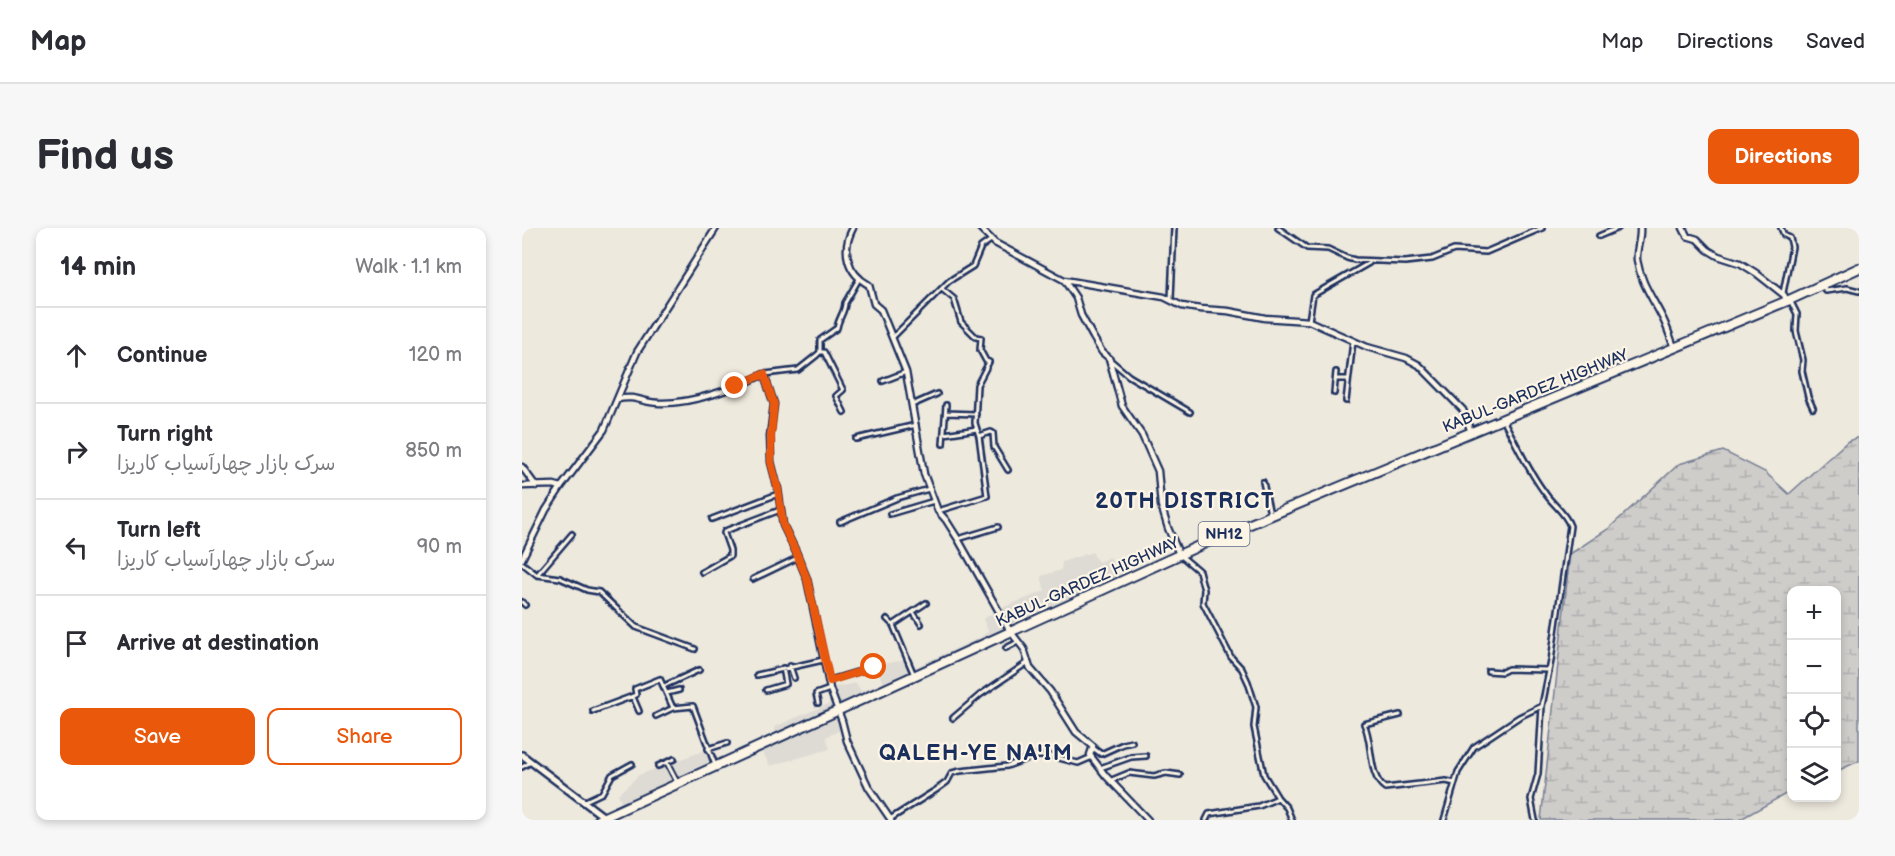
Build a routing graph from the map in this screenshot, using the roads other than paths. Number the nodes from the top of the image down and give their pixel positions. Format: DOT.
graph roads {
  1 [pos="716,228"];
  2 [pos="853,228"];
  3 [pos="980,228"];
  4 [pos="1174,228"];
  5 [pos="1278,228"];
  6 [pos="1542,228"];
  7 [pos="1618,228"];
  8 [pos="1640,228"];
  9 [pos="1683,228"];
  10 [pos="1781,228"];
  11 [pos="1599,236"];
  12 [pos="992,240"];
  13 [pos="1370,262"];
  14 [pos="1859,268"];
  15 [pos="859,279"];
  16 [pos="1064,280"];
  17 [pos="1822,286"];
  18 [pos="942,289"];
  19 [pos="1859,291"];
  20 [pos="1171,299"];
  21 [pos="1787,299"];
  22 [pos="1310,321"];
  23 [pos="893,337"];
  24 [pos="1353,341"];
  25 [pos="1674,348"];
  26 [pos="820,352"];
  27 [pos="1109,358"];
  28 [pos="906,372"];
  29 [pos="1336,372"];
  30 [pos="764,374"];
  31 [pos="1336,379"];
  32 [pos="1348,379"];
  33 [pos="883,381"];
  34 [pos="1334,393"];
  35 [pos="937,394"];
  36 [pos="618,399"];
  37 [pos="1346,401"];
  38 [pos="912,405"];
  39 [pos="946,405"];
  40 [pos="1813,408"];
  41 [pos="844,412"];
  42 [pos="1190,412"];
  43 [pos="946,413"];
  44 [pos="976,414"];
  45 [pos="1502,419"];
  46 [pos="916,425"];
  47 [pos="977,429"];
  48 [pos="1471,432"];
  49 [pos="944,434"];
  50 [pos="979,436"];
  51 [pos="856,439"];
  52 [pos="943,444"];
  53 [pos="522,467"];
  54 [pos="1008,471"];
  55 [pos="1263,482"];
  56 [pos="522,486"];
  57 [pos="536,486"];
  58 [pos="561,487"];
  59 [pos="929,489"];
  60 [pos="779,494"];
  61 [pos="934,501"];
  62 [pos="781,510"];
  63 [pos="938,511"];
  64 [pos="890,514"];
  65 [pos="1270,514"];
  66 [pos="712,519"];
  67 [pos="840,522"];
  68 [pos="998,527"];
  69 [pos="572,534"];
  70 [pos="958,538"];
  71 [pos="1179,554"];
  72 [pos="799,557"];
  73 [pos="522,561"];
  74 [pos="702,572"];
  75 [pos="537,575"];
  76 [pos="753,579"];
  77 [pos="926,603"];
  78 [pos="913,612"];
  79 [pos="888,619"];
  80 [pos="921,624"];
  81 [pos="892,626"];
  82 [pos="1010,631"];
  83 [pos="1020,642"];
  84 [pos="1006,648"];
  85 [pos="695,649"];
  86 [pos="825,660"];
  87 [pos="1027,663"];
  88 [pos="790,666"];
  89 [pos="874,667"];
  90 [pos="783,668"];
  91 [pos="699,670"];
  92 [pos="1548,670"];
  93 [pos="1488,671"];
  94 [pos="756,675"];
  95 [pos="914,675"];
  96 [pos="794,678"];
  97 [pos="830,681"];
  98 [pos="664,686"];
  99 [pos="830,689"];
  100 [pos="680,690"];
  101 [pos="766,690"];
  102 [pos="667,693"];
  103 [pos="633,697"];
  104 [pos="818,703"];
  105 [pos="1542,706"];
  106 [pos="673,708"];
  107 [pos="593,711"];
  108 [pos="639,711"];
  109 [pos="838,711"];
  110 [pos="1400,715"];
  111 [pos="656,716"];
  112 [pos="953,718"];
  113 [pos="1132,742"];
  114 [pos="727,743"];
  115 [pos="1093,748"];
  116 [pos="708,749"];
  117 [pos="522,755"];
  118 [pos="1146,756"];
  119 [pos="1092,757"];
  120 [pos="674,759"];
  121 [pos="531,762"];
  122 [pos="667,763"];
  123 [pos="632,764"];
  124 [pos="658,766"];
  125 [pos="522,767"];
  126 [pos="716,767"];
  127 [pos="1100,768"];
  128 [pos="1180,775"];
  129 [pos="1112,780"];
  130 [pos="1455,783"];
  131 [pos="678,784"];
  132 [pos="1278,798"];
  133 [pos="584,802"];
  134 [pos="601,819"];
  135 [pos="891,819"];
  136 [pos="1148,820"];
  137 [pos="1206,820"];
  138 [pos="1292,820"];
  139 [pos="1444,820"];
  140 [pos="1534,820"];
  1 -- 36 [label="street"];
  2 -- 15 [label="street"];
  3 -- 12 [label="street"];
  4 -- 20 [label="street"];
  5 -- 13 [label="street"];
  6 -- 13 [label="street"];
  7 -- 11 [label="street"];
  8 -- 25 [label="street"];
  9 -- 21 [label="street"];
  10 -- 21 [label="street"];
  12 -- 16 [label="street"];
  12 -- 18 [label="street"];
  13 -- 22 [label="street"];
  14 -- 17 [label="highway, KABUL-GARDEZ HIGHWAY / NH12"];
  15 -- 23 [label="street"];
  15 -- 26 [label="street"];
  16 -- 20 [label="street"];
  16 -- 27 [label="street"];
  17 -- 19 [label="street"];
  17 -- 21 [label="highway, KABUL-GARDEZ HIGHWAY / NH12"];
  18 -- 23 [label="street"];
  18 -- 44 [label="street"];
  20 -- 22 [label="street"];
  21 -- 25 [label="highway, KABUL-GARDEZ HIGHWAY / NH12"];
  21 -- 40 [label="street"];
  22 -- 24 [label="street"];
  23 -- 28 [label="street"];
  24 -- 32 [label="street"];
  24 -- 48 [label="street"];
  25 -- 45 [label="highway, KABUL-GARDEZ HIGHWAY / NH12"];
  26 -- 30 [label="street"];
  26 -- 41 [label="street"];
  27 -- 42 [label="street"];
  27 -- 71 [label="street"];
  28 -- 33 [label="street"];
  28 -- 38 [label="street"];
  29 -- 31 [label="street"];
  30 -- 36 [label="street"];
  30 -- 60 [label="street"];
  31 -- 32 [label="street"];
  31 -- 34 [label="street"];
  32 -- 37 [label="street"];
  35 -- 38 [label="street"];
  36 -- 58 [label="street"];
  38 -- 46 [label="street"];
  39 -- 43 [label="street"];
  43 -- 44 [label="street"];
  43 -- 49 [label="street"];
  44 -- 47 [label="street"];
  45 -- 48 [label="highway, KABUL-GARDEZ HIGHWAY / NH12"];
  45 -- 92 [label="street"];
  46 -- 51 [label="street"];
  46 -- 59 [label="street"];
  47 -- 49 [label="street"];
  47 -- 50 [label="street"];
  48 -- 65 [label="highway, KABUL-GARDEZ HIGHWAY / NH12"];
  49 -- 52 [label="street"];
  50 -- 54 [label="street"];
  50 -- 63 [label="street"];
  53 -- 57 [label="street"];
  55 -- 65 [label="street"];
  56 -- 57 [label="street"];
  57 -- 58 [label="street"];
  58 -- 73 [label="street"];
  59 -- 61 [label="street"];
  59 -- 67 [label="street"];
  60 -- 62 [label="street"];
  60 -- 66 [label="street"];
  61 -- 63 [label="street"];
  61 -- 64 [label="street"];
  62 -- 72 [label="street"];
  62 -- 74 [label="street"];
  63 -- 70 [label="street"];
  65 -- 71 [label="highway, KABUL-GARDEZ HIGHWAY / NH12"];
  68 -- 70 [label="street"];
  69 -- 75 [label="street"];
  70 -- 82 [label="street"];
  71 -- 82 [label="highway, KABUL-GARDEZ HIGHWAY / NH12"];
  71 -- 132 [label="street"];
  72 -- 76 [label="street"];
  72 -- 86 [label="street"];
  73 -- 75 [label="street"];
  75 -- 85 [label="street"];
  77 -- 78 [label="street"];
  78 -- 80 [label="street"];
  78 -- 81 [label="street"];
  79 -- 81 [label="street"];
  81 -- 95 [label="street"];
  82 -- 83 [label="street"];
  82 -- 95 [label="highway, KABUL-GARDEZ HIGHWAY / NH12"];
  83 -- 84 [label="street"];
  83 -- 87 [label="street"];
  86 -- 88 [label="street"];
  86 -- 97 [label="street"];
  87 -- 112 [label="street"];
  87 -- 115 [label="street"];
  88 -- 90 [label="street"];
  88 -- 96 [label="street"];
  89 -- 97 [label="street"];
  90 -- 94 [label="street"];
  90 -- 101 [label="street"];
  91 -- 98 [label="street"];
  92 -- 93 [label="street"];
  92 -- 105 [label="street"];
  95 -- 109 [label="highway, KABUL-GARDEZ HIGHWAY / NH12"];
  97 -- 99 [label="street"];
  98 -- 102 [label="street"];
  98 -- 103 [label="street"];
  99 -- 104 [label="street"];
  99 -- 109 [label="street"];
  100 -- 102 [label="street"];
  102 -- 106 [label="street"];
  103 -- 107 [label="street"];
  103 -- 108 [label="street"];
  105 -- 130 [label="street"];
  105 -- 140 [label="street"];
  106 -- 111 [label="street"];
  106 -- 116 [label="street"];
  109 -- 126 [label="highway, KABUL-GARDEZ HIGHWAY / NH12"];
  109 -- 135 [label="street"];
  110 -- 130 [label="street"];
  113 -- 115 [label="street"];
  114 -- 116 [label="street"];
  115 -- 119 [label="street"];
  116 -- 126 [label="street"];
  117 -- 121 [label="main road"];
  118 -- 127 [label="street"];
  119 -- 127 [label="street"];
  119 -- 135 [label="street"];
  120 -- 122 [label="street"];
  121 -- 125 [label="street"];
  121 -- 133 [label="main road"];
  122 -- 124 [label="street"];
  122 -- 131 [label="street"];
  123 -- 133 [label="street"];
  126 -- 131 [label="highway, KABUL-GARDEZ HIGHWAY / NH12"];
  127 -- 129 [label="street"];
  128 -- 129 [label="street"];
  129 -- 136 [label="street"];
  130 -- 139 [label="street"];
  131 -- 134 [label="highway, KABUL-GARDEZ HIGHWAY / NH12"];
  132 -- 137 [label="street"];
  132 -- 138 [label="street"];
  133 -- 134 [label="main road"];
}
